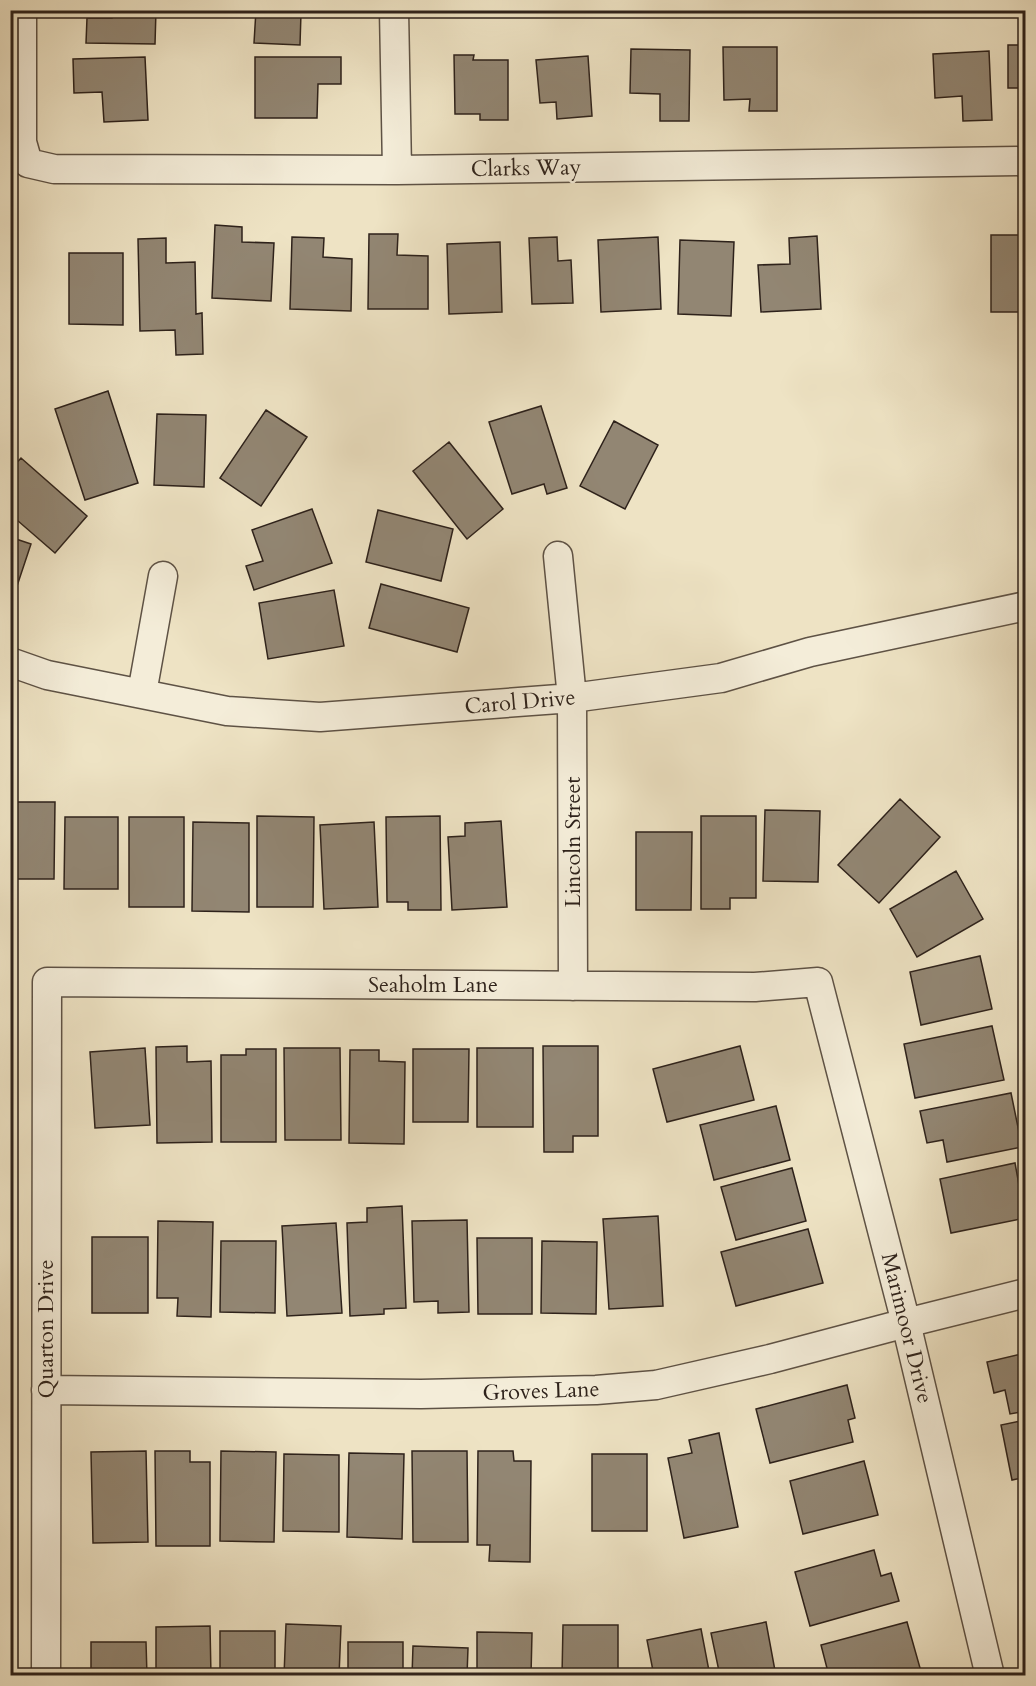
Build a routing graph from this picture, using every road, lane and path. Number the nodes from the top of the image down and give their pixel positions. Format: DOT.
graph roads {
  1 [pos="22,10"];
  2 [pos="394,10"];
  3 [pos="1026,161"];
  4 [pos="397,170"];
  5 [pos="558,556"];
  6 [pos="163,576"];
  7 [pos="1026,606"];
  8 [pos="10,663"];
  9 [pos="142,693"];
  10 [pos="572,698"];
  11 [pos="46,982"];
  12 [pos="818,982"];
  13 [pos="573,986"];
  14 [pos="1026,1293"];
  15 [pos="906,1323"];
  16 [pos="46,1390"];
  17 [pos="46,1676"];
  18 [pos="990,1676"];
  1 -- 4 [label="street, Clarks Way"];
  2 -- 4 [label="street"];
  3 -- 4 [label="street, Clarks Way"];
  5 -- 10 [label="street, Lincoln Street"];
  6 -- 9 [label="street"];
  7 -- 10 [label="street, Carol Drive"];
  8 -- 9 [label="street, Carol Drive"];
  9 -- 10 [label="street, Carol Drive"];
  10 -- 13 [label="street, Lincoln Street"];
  11 -- 13 [label="street, Seaholm Lane"];
  11 -- 16 [label="street, Quarton Drive"];
  12 -- 13 [label="street, Seaholm Lane"];
  12 -- 15 [label="street, Marimoor Drive"];
  14 -- 15 [label="street, Groves Lane"];
  15 -- 16 [label="street, Groves Lane"];
  15 -- 18 [label="street, Marimoor Drive"];
  16 -- 17 [label="street, Quarton Drive"];
}
